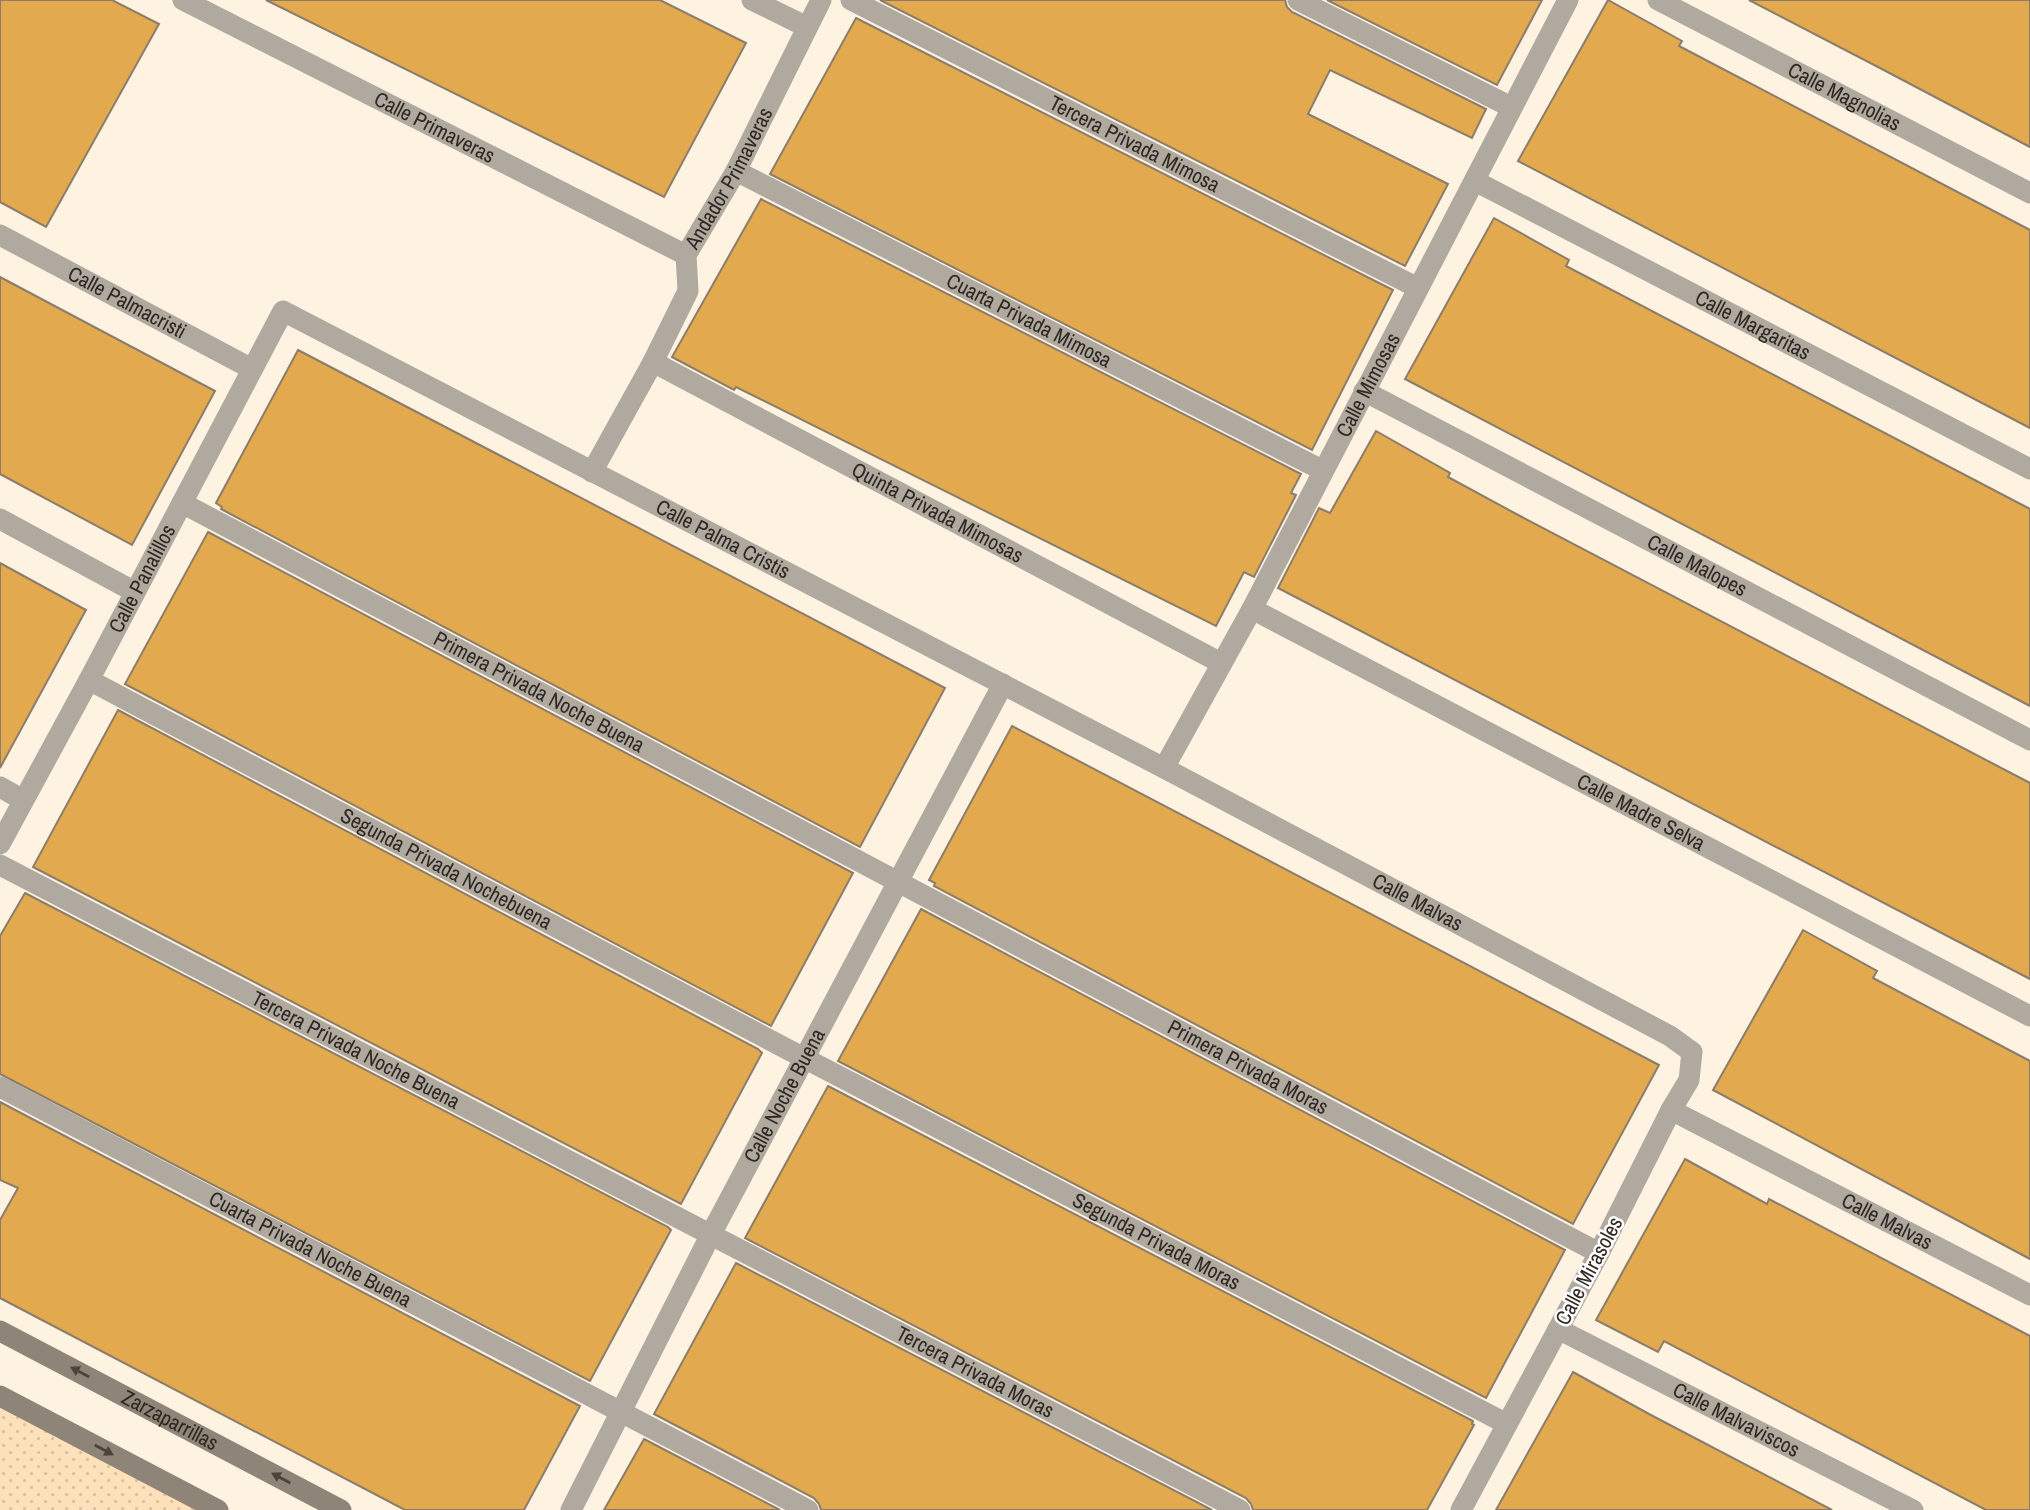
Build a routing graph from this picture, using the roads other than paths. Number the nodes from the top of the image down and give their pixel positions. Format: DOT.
graph roads {
  1 [pos="183,0"];
  2 [pos="752,0"];
  3 [pos="821,0"];
  4 [pos="851,0"];
  5 [pos="1298,0"];
  6 [pos="1568,0"];
  7 [pos="1658,0"];
  8 [pos="807,27"];
  9 [pos="1511,107"];
  10 [pos="736,172"];
  11 [pos="1475,181"];
  12 [pos="2030,193"];
  13 [pos="0,235"];
  14 [pos="686,255"];
  15 [pos="1418,288"];
  16 [pos="283,311"];
  17 [pos="653,362"];
  18 [pos="252,369"];
  19 [pos="1364,391"];
  20 [pos="2030,469"];
  21 [pos="1322,470"];
  22 [pos="592,472"];
  23 [pos="182,503"];
  24 [pos="0,519"];
  25 [pos="135,592"];
  26 [pos="1252,609"];
  27 [pos="1222,663"];
  28 [pos="89,680"];
  29 [pos="1003,684"];
  30 [pos="2030,740"];
  31 [pos="1164,768"];
  32 [pos="0,787"];
  33 [pos="23,800"];
  34 [pos="0,844"];
  35 [pos="0,865"];
  36 [pos="898,881"];
  37 [pos="2030,1016"];
  38 [pos="1670,1036"];
  39 [pos="804,1058"];
  40 [pos="0,1087"];
  41 [pos="1671,1110"];
  42 [pos="710,1236"];
  43 [pos="1599,1253"];
  44 [pos="2030,1295"];
  45 [pos="1559,1329"];
  46 [pos="0,1331"];
  47 [pos="0,1396"];
  48 [pos="620,1412"];
  49 [pos="1507,1424"];
  50 [pos="218,1510"];
  51 [pos="341,1510"];
  52 [pos="570,1510"];
  53 [pos="808,1510"];
  54 [pos="1240,1510"];
  55 [pos="1461,1510"];
  56 [pos="1913,1510"];
  1 -- 14 [label="street, Calle Primaveras"];
  2 -- 8 [label="street"];
  3 -- 8 [label="street, Andador Primaveras"];
  4 -- 15 [label="street, Tercera Privada Mimosa"];
  5 -- 9 [label="street"];
  6 -- 9 [label="street, Calle Mimosas"];
  7 -- 12 [label="street, Calle Magnolias"];
  8 -- 10 [label="street, Andador Primaveras"];
  9 -- 11 [label="street, Calle Mimosas"];
  10 -- 14 [label="street, Andador Primaveras"];
  10 -- 21 [label="street, Cuarta Privada Mimosa"];
  11 -- 15 [label="street, Calle Mimosas"];
  11 -- 20 [label="street, Calle Margaritas"];
  13 -- 18 [label="street, Calle Palmacristi"];
  14 -- 17 [label="street, Andador Primaveras"];
  15 -- 19 [label="street, Calle Mimosas"];
  16 -- 18 [label="street, Calle Panalillos"];
  16 -- 22 [label="street, Calle Palma Cristis"];
  17 -- 22 [label="street, Andador Primaveras"];
  17 -- 27 [label="street, Quinta Privada Mimosas"];
  18 -- 23 [label="street, Calle Panalillos"];
  19 -- 21 [label="street, Calle Mimosas"];
  19 -- 30 [label="street, Calle Malopes"];
  21 -- 26 [label="street, Calle Mimosas"];
  22 -- 29 [label="street, Calle Palma Cristis"];
  23 -- 25 [label="street, Calle Panalillos"];
  23 -- 36 [label="street, Primera Privada Noche Buena"];
  24 -- 25 [label="street"];
  25 -- 28 [label="street, Calle Panalillos"];
  26 -- 27 [label="street, Calle Mimosas"];
  26 -- 37 [label="street, Calle Madre Selva"];
  27 -- 31 [label="street, Calle Mimosas"];
  28 -- 33 [label="street, Calle Panalillos"];
  28 -- 39 [label="street, Segunda Privada Nochebuena"];
  29 -- 31 [label="street, Calle Palma Cristis"];
  29 -- 36 [label="street, Calle Noche Buena"];
  31 -- 38 [label="street, Calle Malvas"];
  32 -- 33 [label="street"];
  33 -- 34 [label="street, Calle Panalillos"];
  35 -- 42 [label="street, Tercera Privada Noche Buena"];
  36 -- 39 [label="street, Calle Noche Buena"];
  36 -- 43 [label="street, Primera Privada Moras"];
  38 -- 41 [label="street, Calle Mirasoles"];
  39 -- 42 [label="street, Calle Noche Buena"];
  39 -- 49 [label="street, Segunda Privada Moras"];
  40 -- 48 [label="street, Cuarta Privada Noche Buena"];
  41 -- 43 [label="street, Calle Mirasoles"];
  41 -- 44 [label="street, Calle Malvas"];
  42 -- 48 [label="street, Calle Noche Buena"];
  42 -- 54 [label="street, Tercera Privada Moras"];
  43 -- 45 [label="street, Calle Mirasoles"];
  45 -- 49 [label="street, Calle Mirasoles"];
  45 -- 56 [label="street, Calle Malvaviscos"];
  51 -- 46 [label="street, Zarzaparrillas, one-way"];
  47 -- 50 [label="street, one-way"];
  48 -- 52 [label="street, Calle Noche Buena"];
  48 -- 53 [label="street, Cuarta Privada Noche Buena"];
  49 -- 55 [label="street, Calle Mirasoles"];
}
